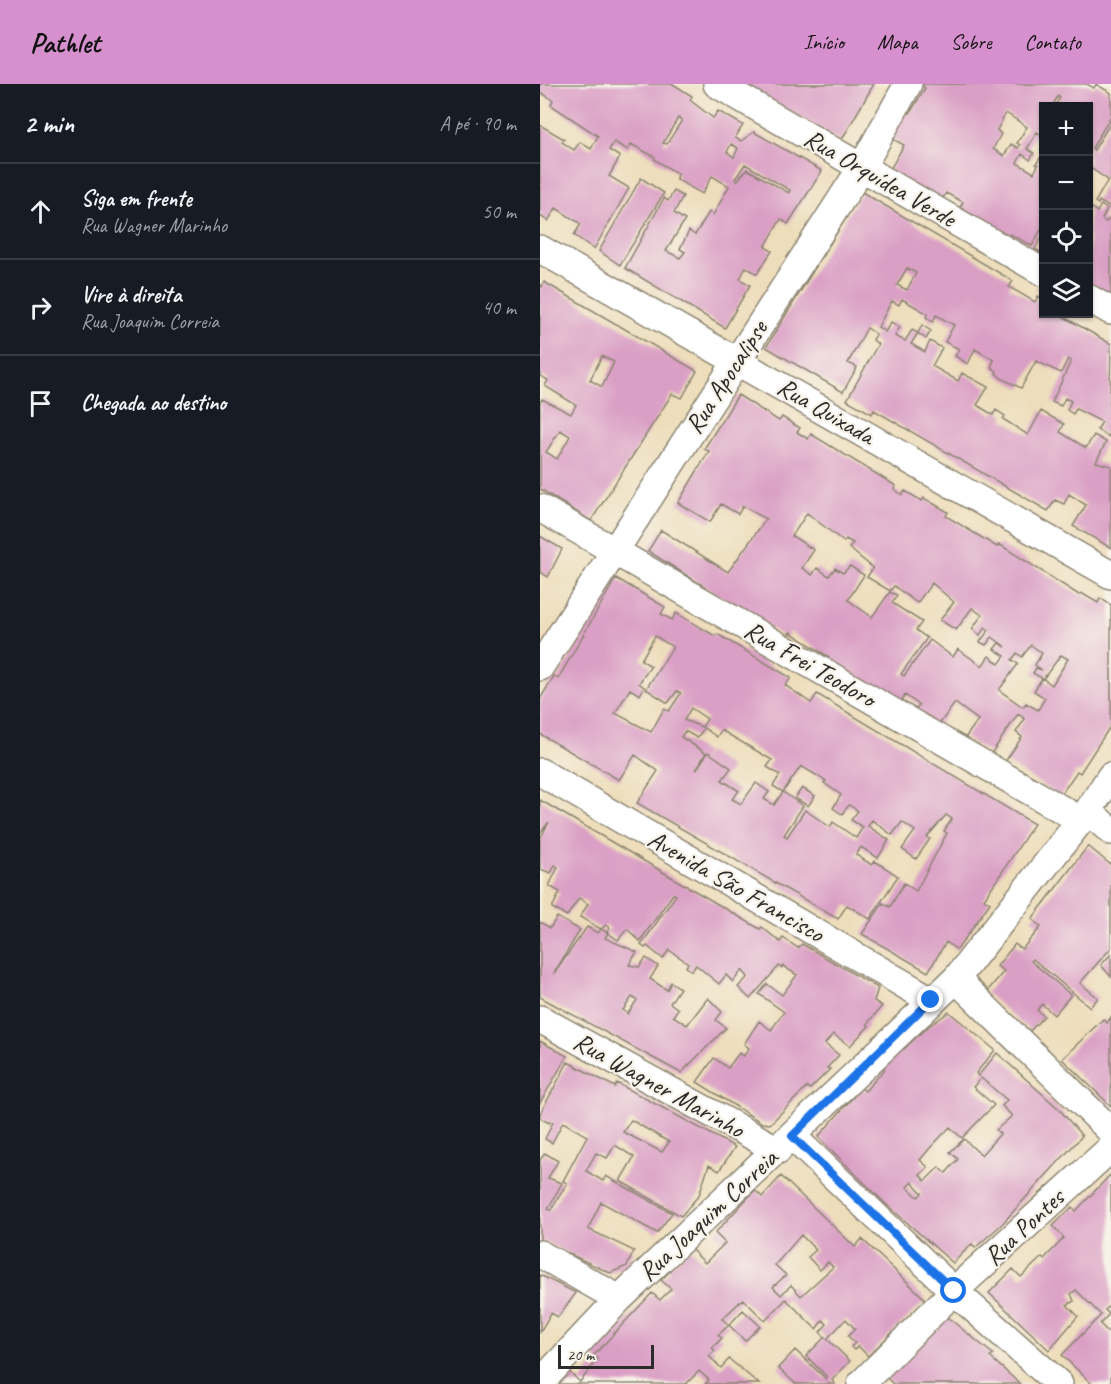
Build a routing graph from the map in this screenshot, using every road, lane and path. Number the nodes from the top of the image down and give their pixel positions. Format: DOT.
graph roads {
  1 [pos="717,84"];
  2 [pos="908,84"];
  3 [pos="862,167"];
  4 [pos="540,249"];
  5 [pos="1039,269"];
  6 [pos="1093,300"];
  7 [pos="1111,311"];
  8 [pos="737,359"];
  9 [pos="540,508"];
  10 [pos="614,552"];
  11 [pos="1111,575"];
  12 [pos="540,667"];
  13 [pos="540,772"];
  14 [pos="1111,776"];
  15 [pos="1084,816"];
  16 [pos="1111,831"];
  17 [pos="956,979"];
  18 [pos="931,1000"];
  19 [pos="540,1019"];
  20 [pos="1111,1131"];
  21 [pos="785,1143"];
  22 [pos="1111,1148"];
  23 [pos="540,1254"];
  24 [pos="954,1291"];
  25 [pos="619,1299"];
  26 [pos="540,1383"];
  27 [pos="861,1384"];
  28 [pos="1059,1384"];
  1 -- 3 [label="street, Rua Orquídea Verde"];
  2 -- 3 [label="street, Rua Apocalipse"];
  3 -- 5 [label="street, Rua Orquídea Verde"];
  3 -- 8 [label="street, Rua Apocalipse"];
  4 -- 8 [label="street, Rua Quixada"];
  6 -- 7 [label="street"];
  8 -- 10 [label="street, Rua Apocalipse"];
  8 -- 11 [label="street, Rua Quixada"];
  9 -- 10 [label="street, Rua Frei Teodoro"];
  10 -- 12 [label="street, Rua Apocalipse"];
  10 -- 15 [label="street, Rua Frei Teodoro"];
  13 -- 18 [label="street, Avenida São Francisco"];
  14 -- 15 [label="street, Rua Joaquim Correia"];
  15 -- 16 [label="street, Rua Frei Teodoro"];
  15 -- 17 [label="street, Rua Joaquim Correia"];
  17 -- 18 [label="street, Rua Joaquim Correia"];
  17 -- 20 [label="street"];
  18 -- 21 [label="street, Rua Joaquim Correia"];
  19 -- 21 [label="street, Rua Wagner Marinho"];
  21 -- 24 [label="street, Rua Wagner Marinho"];
  21 -- 25 [label="street, Rua Joaquim Correia"];
  22 -- 24 [label="street, Rua Pontes"];
  23 -- 25 [label="street"];
  24 -- 27 [label="street, Rua Pontes"];
  24 -- 28 [label="street, Rua Wagner Marinho"];
  25 -- 26 [label="street, Rua Joaquim Correia"];
}
